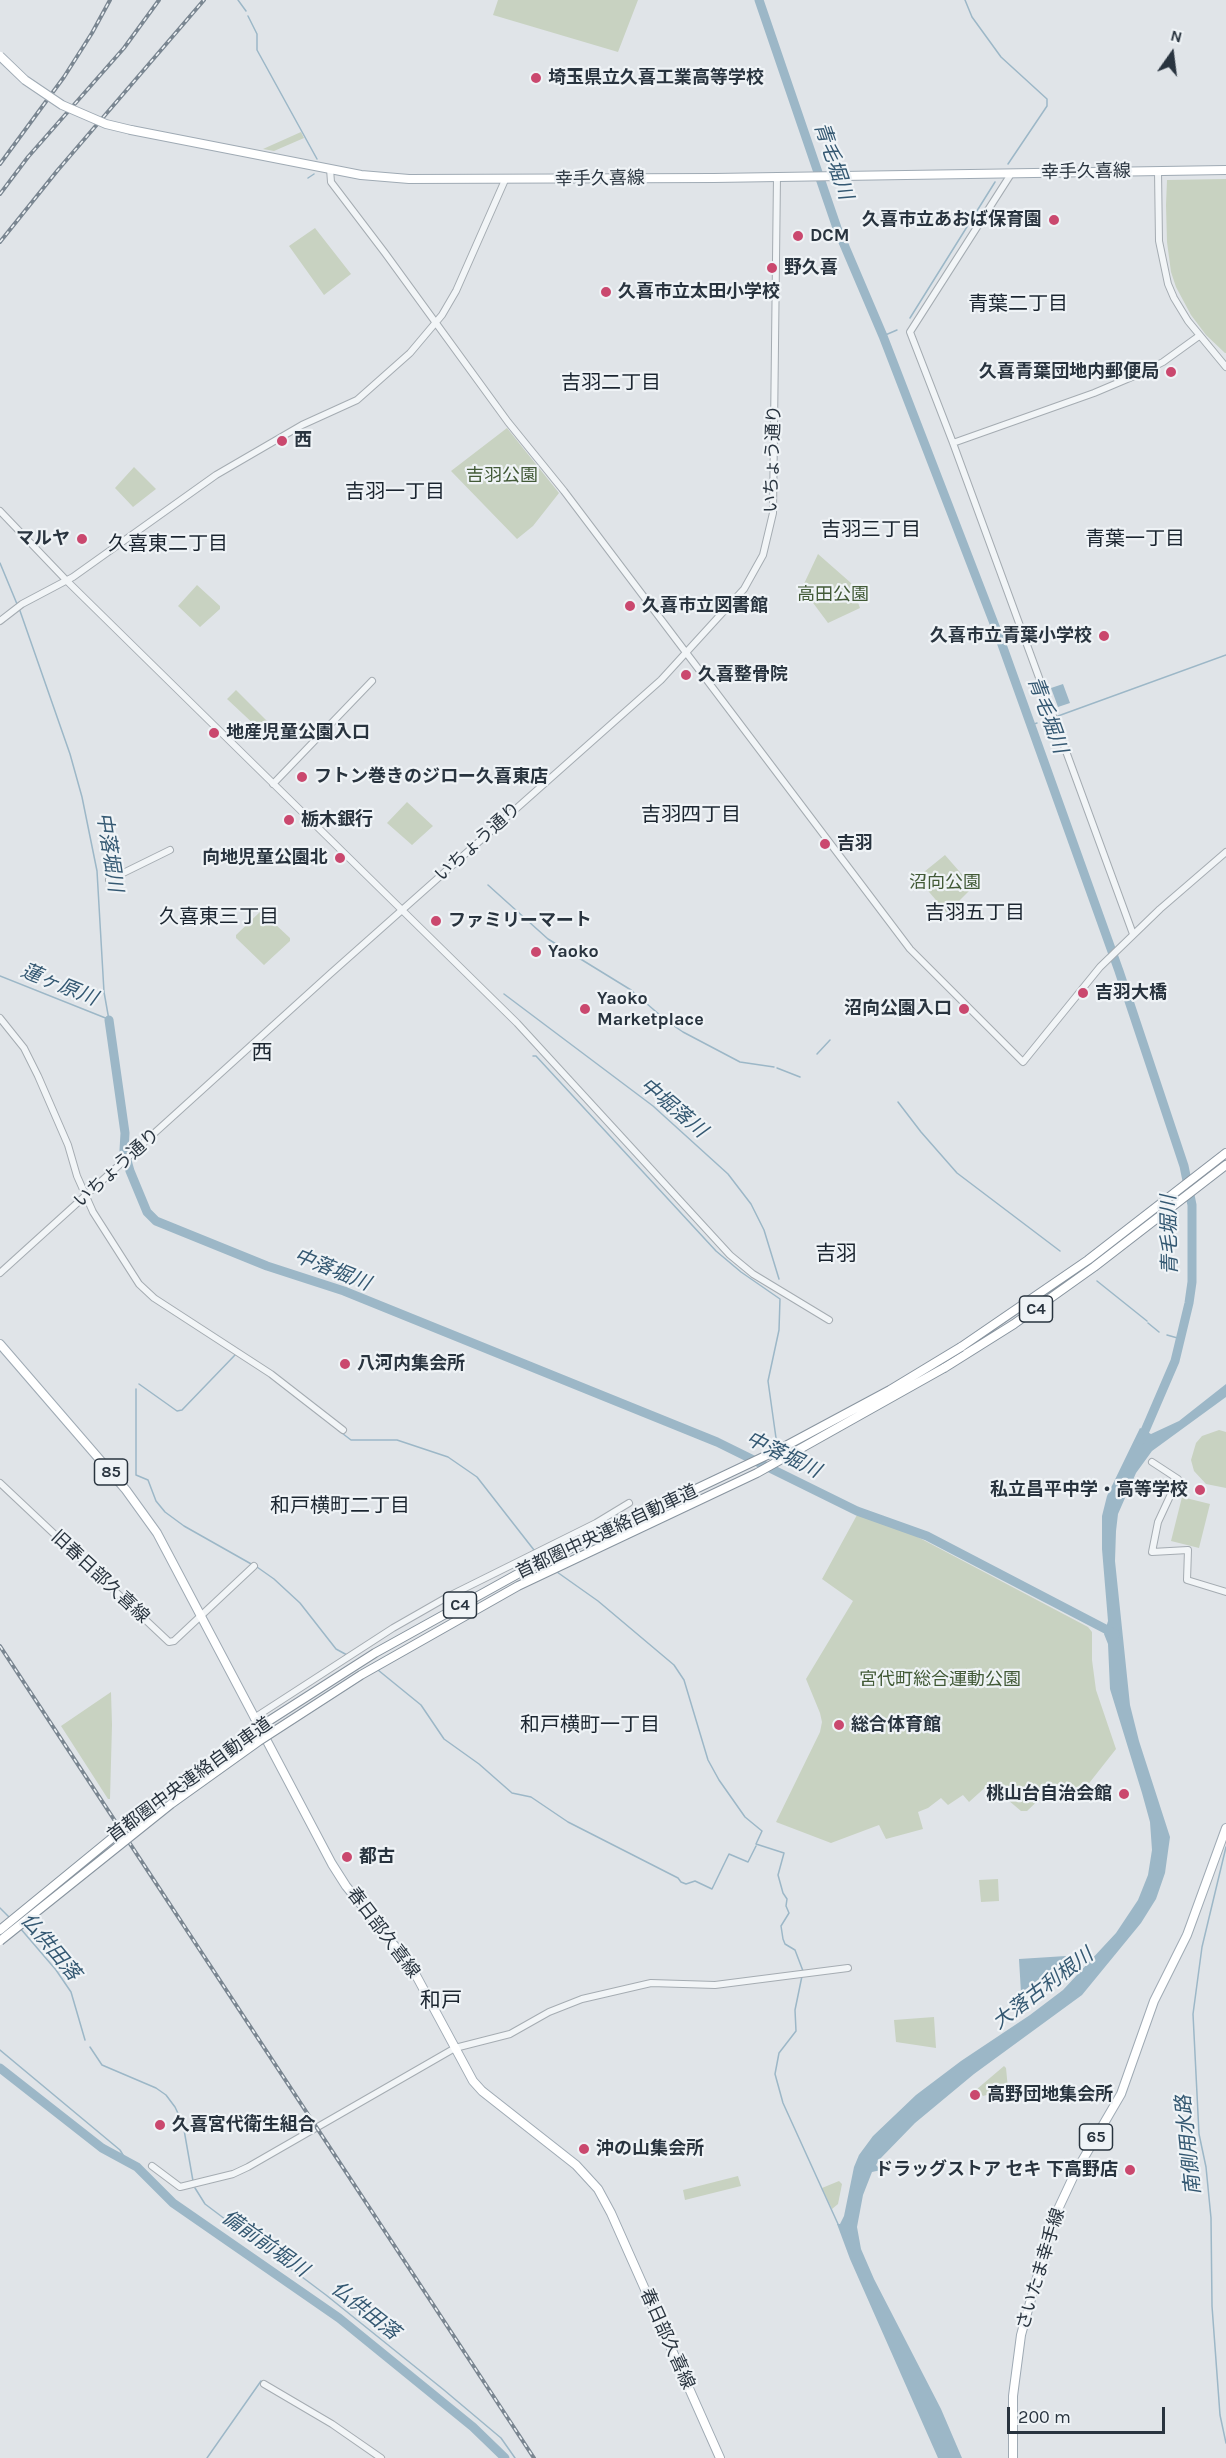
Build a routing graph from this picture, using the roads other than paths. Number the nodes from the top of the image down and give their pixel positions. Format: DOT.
graph roads {
  1 [pos="0,56"];
  2 [pos="330,169"];
  3 [pos="1226,170"];
  4 [pos="1158,171"];
  5 [pos="1011,174"];
  6 [pos="777,176"];
  7 [pos="505,180"];
  8 [pos="436,324"];
  9 [pos="1199,336"];
  10 [pos="1226,367"];
  11 [pos="953,443"];
  12 [pos="0,511"];
  13 [pos="67,581"];
  14 [pos="0,621"];
  15 [pos="687,654"];
  16 [pos="372,681"];
  17 [pos="273,784"];
  18 [pos="170,850"];
  19 [pos="1226,852"];
  20 [pos="109,880"];
  21 [pos="401,910"];
  22 [pos="1133,934"];
  23 [pos="0,1018"];
  24 [pos="1226,1153"];
  25 [pos="1226,1165"];
  26 [pos="85,1196"];
  27 [pos="0,1273"];
  28 [pos="829,1320"];
  29 [pos="0,1344"];
  30 [pos="343,1430"];
  31 [pos="1152,1462"];
  32 [pos="0,1483"];
  33 [pos="629,1503"];
  34 [pos="254,1566"];
  35 [pos="1226,1592"];
  36 [pos="201,1616"];
  37 [pos="254,1718"];
  38 [pos="1226,1828"];
  39 [pos="0,1930"];
  40 [pos="0,1941"];
  41 [pos="848,1968"];
  42 [pos="455,2048"];
  43 [pos="152,2166"];
  44 [pos="264,2384"];
  45 [pos="381,2458"];
  46 [pos="720,2458"];
  47 [pos="1013,2458"];
  1 -- 2 [label="main road, 幸手久喜線, bridge"];
  2 -- 7 [label="main road, 幸手久喜線"];
  2 -- 8 [label="street"];
  3 -- 4 [label="main road, 幸手久喜線"];
  4 -- 5 [label="main road, 幸手久喜線"];
  4 -- 9 [label="street"];
  5 -- 6 [label="main road, 幸手久喜線"];
  5 -- 11 [label="street"];
  6 -- 7 [label="main road, 幸手久喜線"];
  6 -- 15 [label="street, いちょう通り"];
  7 -- 8 [label="street"];
  8 -- 13 [label="street"];
  8 -- 15 [label="street"];
  9 -- 10 [label="street"];
  9 -- 11 [label="street"];
  11 -- 22 [label="street"];
  12 -- 13 [label="street"];
  13 -- 14 [label="street"];
  13 -- 17 [label="street"];
  15 -- 21 [label="street, いちょう通り"];
  15 -- 22 [label="street"];
  16 -- 17 [label="street"];
  17 -- 21 [label="street"];
  18 -- 20 [label="street"];
  19 -- 22 [label="street"];
  21 -- 26 [label="street, いちょう通り"];
  21 -- 28 [label="street"];
  23 -- 26 [label="street"];
  24 -- 39 [label="highway, 首都圏中央連絡自動車道 / C4, bridge"];
  25 -- 40 [label="highway, 首都圏中央連絡自動車道 / C4, bridge"];
  26 -- 27 [label="street, いちょう通り"];
  26 -- 30 [label="street"];
  29 -- 36 [label="main road, 春日部久喜線 / 85"];
  31 -- 35 [label="street"];
  32 -- 36 [label="street, 旧春日部久喜線"];
  33 -- 37 [label="street"];
  34 -- 36 [label="street"];
  36 -- 37 [label="main road, 春日部久喜線 / 85"];
  37 -- 42 [label="main road, 春日部久喜線 / 85"];
  38 -- 47 [label="main road, さいたま幸手線 / 65"];
  41 -- 42 [label="street"];
  42 -- 43 [label="street"];
  42 -- 46 [label="main road, 春日部久喜線 / 85"];
  44 -- 45 [label="street"];
}
